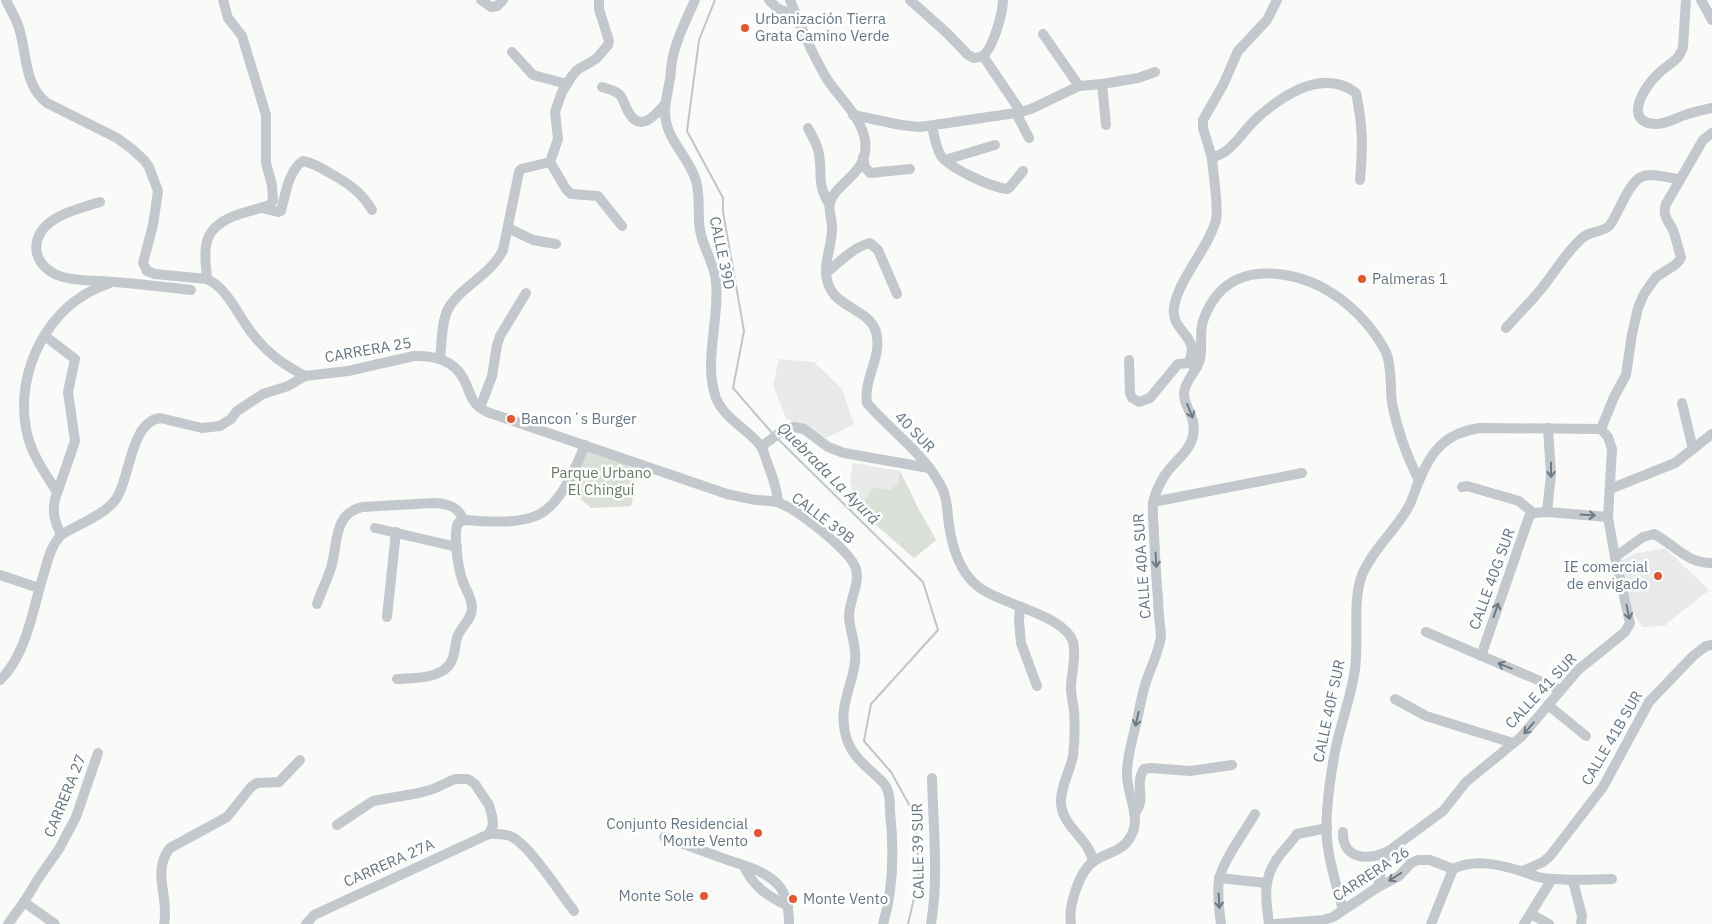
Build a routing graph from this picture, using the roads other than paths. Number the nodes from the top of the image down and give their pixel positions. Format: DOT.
graph roads {
  1 [pos="6,0"];
  2 [pos="223,0"];
  3 [pos="482,0"];
  4 [pos="503,0"];
  5 [pos="599,0"];
  6 [pos="694,0"];
  7 [pos="769,0"];
  8 [pos="790,0"];
  9 [pos="910,0"];
  10 [pos="1003,0"];
  11 [pos="1277,0"];
  12 [pos="1686,0"];
  13 [pos="1702,0"];
  14 [pos="797,17"];
  15 [pos="1712,20"];
  16 [pos="1043,34"];
  17 [pos="512,52"];
  18 [pos="983,56"];
  19 [pos="1156,72"];
  20 [pos="567,84"];
  21 [pos="1102,84"];
  22 [pos="1079,86"];
  23 [pos="602,87"];
  24 [pos="665,104"];
  25 [pos="1712,108"];
  26 [pos="1018,112"];
  27 [pos="853,115"];
  28 [pos="1106,125"];
  29 [pos="932,126"];
  30 [pos="808,128"];
  31 [pos="1712,134"];
  32 [pos="1029,138"];
  33 [pos="995,145"];
  34 [pos="863,157"];
  35 [pos="1212,158"];
  36 [pos="945,160"];
  37 [pos="550,162"];
  38 [pos="910,169"];
  39 [pos="1023,171"];
  40 [pos="1679,179"];
  41 [pos="1360,180"];
  42 [pos="100,202"];
  43 [pos="829,204"];
  44 [pos="262,208"];
  45 [pos="372,210"];
  46 [pos="622,226"];
  47 [pos="508,228"];
  48 [pos="556,244"];
  49 [pos="826,273"];
  50 [pos="207,279"];
  51 [pos="82,280"];
  52 [pos="112,282"];
  53 [pos="191,290"];
  54 [pos="526,293"];
  55 [pos="897,294"];
  56 [pos="84,295"];
  57 [pos="1506,328"];
  58 [pos="45,336"];
  59 [pos="440,358"];
  60 [pos="1129,360"];
  61 [pos="1193,365"];
  62 [pos="305,376"];
  63 [pos="1682,403"];
  64 [pos="479,407"];
  65 [pos="1548,428"];
  66 [pos="1601,429"];
  67 [pos="1712,434"];
  68 [pos="766,443"];
  69 [pos="585,445"];
  70 [pos="1693,449"];
  71 [pos="929,468"];
  72 [pos="1302,473"];
  73 [pos="1419,481"];
  74 [pos="1462,487"];
  75 [pos="1610,489"];
  76 [pos="57,492"];
  77 [pos="778,502"];
  78 [pos="1153,502"];
  79 [pos="1548,512"];
  80 [pos="1533,513"];
  81 [pos="1608,517"];
  82 [pos="464,520"];
  83 [pos="375,528"];
  84 [pos="396,532"];
  85 [pos="61,534"];
  86 [pos="457,547"];
  87 [pos="1615,557"];
  88 [pos="1712,563"];
  89 [pos="0,575"];
  90 [pos="39,588"];
  91 [pos="317,604"];
  92 [pos="1020,607"];
  93 [pos="388,617"];
  94 [pos="1426,632"];
  95 [pos="1712,645"];
  96 [pos="1481,656"];
  97 [pos="397,679"];
  98 [pos="0,680"];
  99 [pos="1037,686"];
  100 [pos="1561,690"];
  101 [pos="1395,699"];
  102 [pos="1548,705"];
  103 [pos="1586,736"];
  104 [pos="1513,743"];
  105 [pos="98,753"];
  106 [pos="300,760"];
  107 [pos="1232,766"];
  108 [pos="932,778"];
  109 [pos="1134,814"];
  110 [pos="1255,814"];
  111 [pos="337,825"];
  112 [pos="1327,828"];
  113 [pos="1343,832"];
  114 [pos="489,834"];
  115 [pos="664,838"];
  116 [pos="1394,847"];
  117 [pos="1093,862"];
  118 [pos="744,866"];
  119 [pos="1457,867"];
  120 [pos="1523,871"];
  121 [pos="1219,878"];
  122 [pos="1552,879"];
  123 [pos="1612,879"];
  124 [pos="1573,881"];
  125 [pos="1266,883"];
  126 [pos="1378,887"];
  127 [pos="24,902"];
  128 [pos="788,906"];
  129 [pos="1343,910"];
  130 [pos="574,911"];
  131 [pos="1531,914"];
  132 [pos="8,924"];
  133 [pos="55,924"];
  134 [pos="164,924"];
  135 [pos="306,924"];
  136 [pos="788,924"];
  137 [pos="883,924"];
  138 [pos="931,924"];
  139 [pos="1071,924"];
  140 [pos="1221,924"];
  141 [pos="1270,924"];
  142 [pos="1275,924"];
  143 [pos="1431,924"];
  144 [pos="1524,924"];
  145 [pos="1549,924"];
  146 [pos="1582,924"];
  1 -- 50 [label="street"];
  2 -- 44 [label="street"];
  3 -- 4 [label="street"];
  5 -- 20 [label="street"];
  6 -- 24 [label="street, CALLE 39D"];
  7 -- 14 [label="street"];
  8 -- 14 [label="street"];
  9 -- 18 [label="street"];
  10 -- 18 [label="street"];
  11 -- 35 [label="street"];
  12 -- 25 [label="street"];
  13 -- 15 [label="street"];
  14 -- 27 [label="street"];
  16 -- 22 [label="street"];
  17 -- 20 [label="street"];
  18 -- 26 [label="street"];
  19 -- 21 [label="street"];
  20 -- 37 [label="street"];
  21 -- 22 [label="street"];
  21 -- 28 [label="street"];
  22 -- 26 [label="street"];
  23 -- 24 [label="street"];
  24 -- 68 [label="street, CALLE 39D"];
  26 -- 29 [label="street"];
  26 -- 32 [label="street"];
  27 -- 29 [label="street"];
  27 -- 34 [label="street"];
  29 -- 36 [label="street"];
  30 -- 43 [label="street, 40 SUR"];
  31 -- 40 [label="street"];
  33 -- 36 [label="street"];
  34 -- 38 [label="street"];
  34 -- 43 [label="street"];
  35 -- 41 [label="street"];
  35 -- 61 [label="street"];
  36 -- 39 [label="street"];
  37 -- 46 [label="street"];
  37 -- 47 [label="street"];
  40 -- 57 [label="street"];
  40 -- 66 [label="street"];
  42 -- 51 [label="street"];
  43 -- 49 [label="street, 40 SUR"];
  44 -- 45 [label="street"];
  44 -- 50 [label="street"];
  47 -- 48 [label="street"];
  47 -- 59 [label="street"];
  49 -- 55 [label="street"];
  49 -- 71 [label="street, 40 SUR"];
  50 -- 62 [label="street"];
  51 -- 52 [label="street"];
  51 -- 56 [label="street"];
  52 -- 53 [label="street"];
  52 -- 56 [label="street"];
  54 -- 64 [label="street"];
  56 -- 58 [label="street"];
  58 -- 76 [label="street"];
  58 -- 76 [label="street"];
  59 -- 62 [label="street, CARRERA 25"];
  59 -- 64 [label="street"];
  60 -- 61 [label="street"];
  61 -- 73 [label="street, CALLE 40A SUR"];
  61 -- 78 [label="street, CALLE 40A SUR, one-way"];
  62 -- 85 [label="street, CARRERA 25"];
  63 -- 70 [label="street"];
  64 -- 69 [label="street"];
  65 -- 66 [label="street"];
  65 -- 73 [label="street, CALLE 40F SUR"];
  65 -- 79 [label="street, one-way"];
  66 -- 75 [label="street, CALLE 41 SUR"];
  67 -- 70 [label="street"];
  68 -- 71 [label="street"];
  68 -- 77 [label="street, CALLE 39B"];
  69 -- 77 [label="street"];
  69 -- 82 [label="street"];
  70 -- 75 [label="street"];
  71 -- 92 [label="street, 40 SUR"];
  72 -- 78 [label="street"];
  73 -- 112 [label="street, CALLE 40F SUR"];
  74 -- 80 [label="street"];
  75 -- 81 [label="street, CALLE 41 SUR"];
  76 -- 85 [label="street"];
  77 -- 137 [label="street, CALLE 39B"];
  78 -- 109 [label="street, CALLE 40A SUR, one-way"];
  79 -- 80 [label="street"];
  79 -- 81 [label="street, one-way"];
  96 -- 80 [label="street, CALLE 40G SUR, one-way"];
  81 -- 87 [label="street, CALLE 41 SUR"];
  82 -- 86 [label="street"];
  82 -- 91 [label="street"];
  83 -- 84 [label="street"];
  84 -- 86 [label="street"];
  84 -- 93 [label="street"];
  85 -- 90 [label="street"];
  86 -- 97 [label="street"];
  87 -- 88 [label="street"];
  87 -- 100 [label="street, CALLE 41 SUR, one-way"];
  89 -- 90 [label="street"];
  90 -- 98 [label="street"];
  92 -- 99 [label="street"];
  92 -- 117 [label="street, 40 SUR"];
  94 -- 96 [label="street"];
  95 -- 120 [label="street, CALLE 41B SUR"];
  100 -- 96 [label="street, one-way"];
  100 -- 102 [label="street, CALLE 41 SUR"];
  101 -- 104 [label="street"];
  102 -- 103 [label="street"];
  102 -- 104 [label="street, CALLE 41 SUR, one-way"];
  104 -- 116 [label="street, CALLE 41 SUR"];
  105 -- 127 [label="street, CARRERA 27"];
  106 -- 134 [label="street"];
  107 -- 109 [label="street"];
  108 -- 138 [label="street, CALLE 39 SUR"];
  109 -- 117 [label="street, CALLE 40A SUR"];
  110 -- 121 [label="street"];
  111 -- 114 [label="street"];
  112 -- 125 [label="street"];
  112 -- 129 [label="street, CALLE 40F SUR"];
  113 -- 116 [label="street"];
  114 -- 130 [label="street"];
  114 -- 135 [label="street, CARRERA 27A"];
  115 -- 118 [label="street"];
  116 -- 126 [label="street, CALLE 41 SUR"];
  117 -- 139 [label="street"];
  118 -- 128 [label="street"];
  118 -- 128 [label="street"];
  119 -- 120 [label="street, CARRERA 26"];
  119 -- 126 [label="street, CARRERA 26, one-way"];
  119 -- 143 [label="street"];
  120 -- 122 [label="street, CARRERA 26"];
  121 -- 125 [label="street"];
  121 -- 140 [label="street, one-way"];
  122 -- 124 [label="street, CARRERA 26"];
  122 -- 131 [label="street"];
  123 -- 124 [label="street, CARRERA 26"];
  124 -- 146 [label="street"];
  125 -- 141 [label="street"];
  126 -- 129 [label="street, CARRERA 26"];
  127 -- 132 [label="street, CARRERA 27"];
  127 -- 133 [label="street"];
  128 -- 136 [label="street"];
  129 -- 142 [label="street, CARRERA 26"];
  131 -- 144 [label="street"];
  131 -- 145 [label="street"];
}
